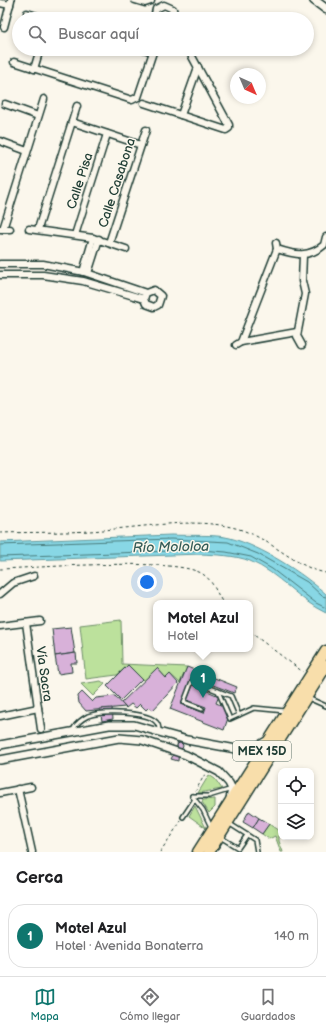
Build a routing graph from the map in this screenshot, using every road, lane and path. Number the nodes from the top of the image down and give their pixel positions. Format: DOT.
graph roads {
  1 [pos="135,0"];
  2 [pos="150,0"];
  3 [pos="166,0"];
  4 [pos="314,0"];
  5 [pos="0,2"];
  6 [pos="10,3"];
  7 [pos="169,6"];
  8 [pos="156,9"];
  9 [pos="326,9"];
  10 [pos="155,12"];
  11 [pos="174,12"];
  12 [pos="4,27"];
  13 [pos="38,56"];
  14 [pos="152,56"];
  15 [pos="192,56"];
  16 [pos="14,62"];
  17 [pos="198,67"];
  18 [pos="34,69"];
  19 [pos="44,99"];
  20 [pos="144,103"];
  21 [pos="5,104"];
  22 [pos="77,106"];
  23 [pos="181,115"];
  24 [pos="38,116"];
  25 [pos="72,122"];
  26 [pos="146,130"];
  27 [pos="107,134"];
  28 [pos="0,141"];
  29 [pos="141,145"];
  30 [pos="27,151"];
  31 [pos="2,229"];
  32 [pos="29,229"];
  33 [pos="38,229"];
  34 [pos="10,230"];
  35 [pos="75,235"];
  36 [pos="326,237"];
  37 [pos="96,239"];
  38 [pos="110,243"];
  39 [pos="126,249"];
  40 [pos="303,255"];
  41 [pos="0,264"];
  42 [pos="85,273"];
  43 [pos="0,275"];
  44 [pos="297,332"];
  45 [pos="302,345"];
  46 [pos="0,533"];
  47 [pos="0,569"];
  48 [pos="326,573"];
  49 [pos="34,576"];
  50 [pos="3,589"];
  51 [pos="0,594"];
  52 [pos="221,600"];
  53 [pos="40,621"];
  54 [pos="26,623"];
  55 [pos="0,626"];
  56 [pos="253,634"];
  57 [pos="326,651"];
  58 [pos="326,666"];
  59 [pos="308,676"];
  60 [pos="218,691"];
  61 [pos="306,697"];
  62 [pos="326,706"];
  63 [pos="38,708"];
  64 [pos="202,709"];
  65 [pos="287,711"];
  66 [pos="239,715"];
  67 [pos="0,716"];
  68 [pos="74,728"];
  69 [pos="41,729"];
  70 [pos="162,733"];
  71 [pos="271,738"];
  72 [pos="0,745"];
  73 [pos="161,745"];
  74 [pos="0,760"];
  75 [pos="207,772"];
  76 [pos="31,787"];
  77 [pos="236,787"];
  78 [pos="18,790"];
  79 [pos="0,793"];
  80 [pos="192,796"];
  81 [pos="195,799"];
  82 [pos="183,817"];
  83 [pos="227,823"];
  84 [pos="215,834"];
  85 [pos="247,835"];
  86 [pos="32,852"];
  87 [pos="160,852"];
  88 [pos="198,852"];
  89 [pos="209,852"];
  90 [pos="257,852"];
  1 -- 2 [label="street"];
  2 -- 8 [label="street"];
  3 -- 7 [label="street"];
  4 -- 9 [label="main road"];
  5 -- 6 [label="street"];
  6 -- 12 [label="street"];
  7 -- 8 [label="street"];
  7 -- 11 [label="street"];
  8 -- 10 [label="street"];
  13 -- 18 [label="street"];
  14 -- 18 [label="street"];
  15 -- 17 [label="street"];
  16 -- 18 [label="street"];
  17 -- 23 [label="street"];
  17 -- 23 [label="street"];
  19 -- 24 [label="street"];
  20 -- 23 [label="street"];
  21 -- 24 [label="street"];
  22 -- 25 [label="street"];
  24 -- 30 [label="street"];
  25 -- 27 [label="street"];
  25 -- 33 [label="street"];
  26 -- 29 [label="street, Calle Casabona"];
  27 -- 29 [label="street"];
  27 -- 35 [label="street, Calle Pisa"];
  28 -- 30 [label="street"];
  29 -- 38 [label="street, Calle Casabona"];
  30 -- 31 [label="street"];
  31 -- 34 [label="street"];
  32 -- 33 [label="street"];
  33 -- 35 [label="street"];
  35 -- 37 [label="street"];
  36 -- 40 [label="street"];
  37 -- 38 [label="street"];
  37 -- 42 [label="street"];
  38 -- 39 [label="street"];
  40 -- 44 [label="street"];
  40 -- 44 [label="street"];
  41 -- 42 [label="street"];
  42 -- 43 [label="street"];
  44 -- 45 [label="street"];
  46 -- 48 [label="path"];
  47 -- 52 [label="path"];
  49 -- 50 [label="street"];
  50 -- 51 [label="street"];
  53 -- 54 [label="street"];
  54 -- 55 [label="street"];
  54 -- 63 [label="street, Vía Sacra"];
  56 -- 59 [label="path"];
  57 -- 59 [label="highway, MEX 15D"];
  58 -- 61 [label="highway, MEX 15D"];
  59 -- 65 [label="highway, MEX 15D"];
  60 -- 64 [label="lane"];
  60 -- 66 [label="lane"];
  60 -- 66 [label="lane"];
  61 -- 62 [label="lane"];
  61 -- 83 [label="highway, MEX 15D"];
  63 -- 67 [label="street"];
  63 -- 69 [label="street, Vía Sacra"];
  65 -- 66 [label="lane"];
  65 -- 71 [label="highway, MEX 15D"];
  68 -- 70 [label="lane"];
  70 -- 71 [label="street"];
  70 -- 72 [label="street"];
  70 -- 73 [label="street"];
  71 -- 77 [label="highway, MEX 15D"];
  73 -- 74 [label="street"];
  73 -- 77 [label="street"];
  75 -- 80 [label="path"];
  76 -- 78 [label="street"];
  77 -- 80 [label="lane"];
  77 -- 84 [label="highway, MEX 15D"];
  78 -- 79 [label="street"];
  78 -- 86 [label="street"];
  80 -- 81 [label="lane"];
  81 -- 82 [label="lane"];
  81 -- 84 [label="lane"];
  82 -- 87 [label="path"];
  83 -- 84 [label="highway, MEX 15D"];
  83 -- 85 [label="lane"];
  84 -- 85 [label="lane"];
  84 -- 88 [label="highway, MEX 15D"];
  84 -- 89 [label="highway, MEX 15D"];
  85 -- 90 [label="lane"];
}
